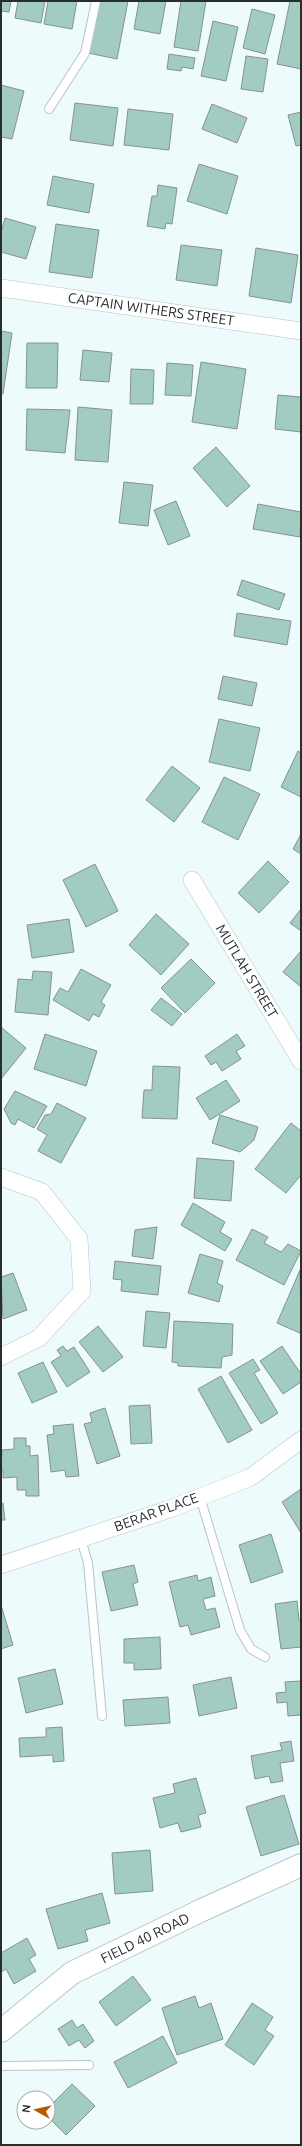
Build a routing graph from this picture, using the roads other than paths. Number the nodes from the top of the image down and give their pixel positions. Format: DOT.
graph roads {
  1 [pos="96,1"];
  2 [pos="49,109"];
  3 [pos="1,288"];
  4 [pos="301,331"];
  5 [pos="192,880"];
  6 [pos="301,1061"];
  7 [pos="1,1177"];
  8 [pos="1,1357"];
  9 [pos="301,1440"];
  10 [pos="200,1497"];
  11 [pos="81,1539"];
  12 [pos="1,1565"];
  13 [pos="265,1658"];
  14 [pos="102,1716"];
  15 [pos="301,1864"];
  16 [pos="1,2031"];
  17 [pos="89,2065"];
  18 [pos="1,2066"];
  1 -- 2 [label="lane"];
  3 -- 4 [label="street, CAPTAIN WITHERS STREET"];
  5 -- 6 [label="street, MUTLAH STREET"];
  7 -- 8 [label="street"];
  9 -- 10 [label="street, BERAR PLACE"];
  10 -- 11 [label="street, BERAR PLACE"];
  10 -- 13 [label="lane"];
  11 -- 12 [label="street, BERAR PLACE"];
  11 -- 14 [label="lane"];
  15 -- 16 [label="street, FIELD 40 ROAD"];
  17 -- 18 [label="lane"];
}
